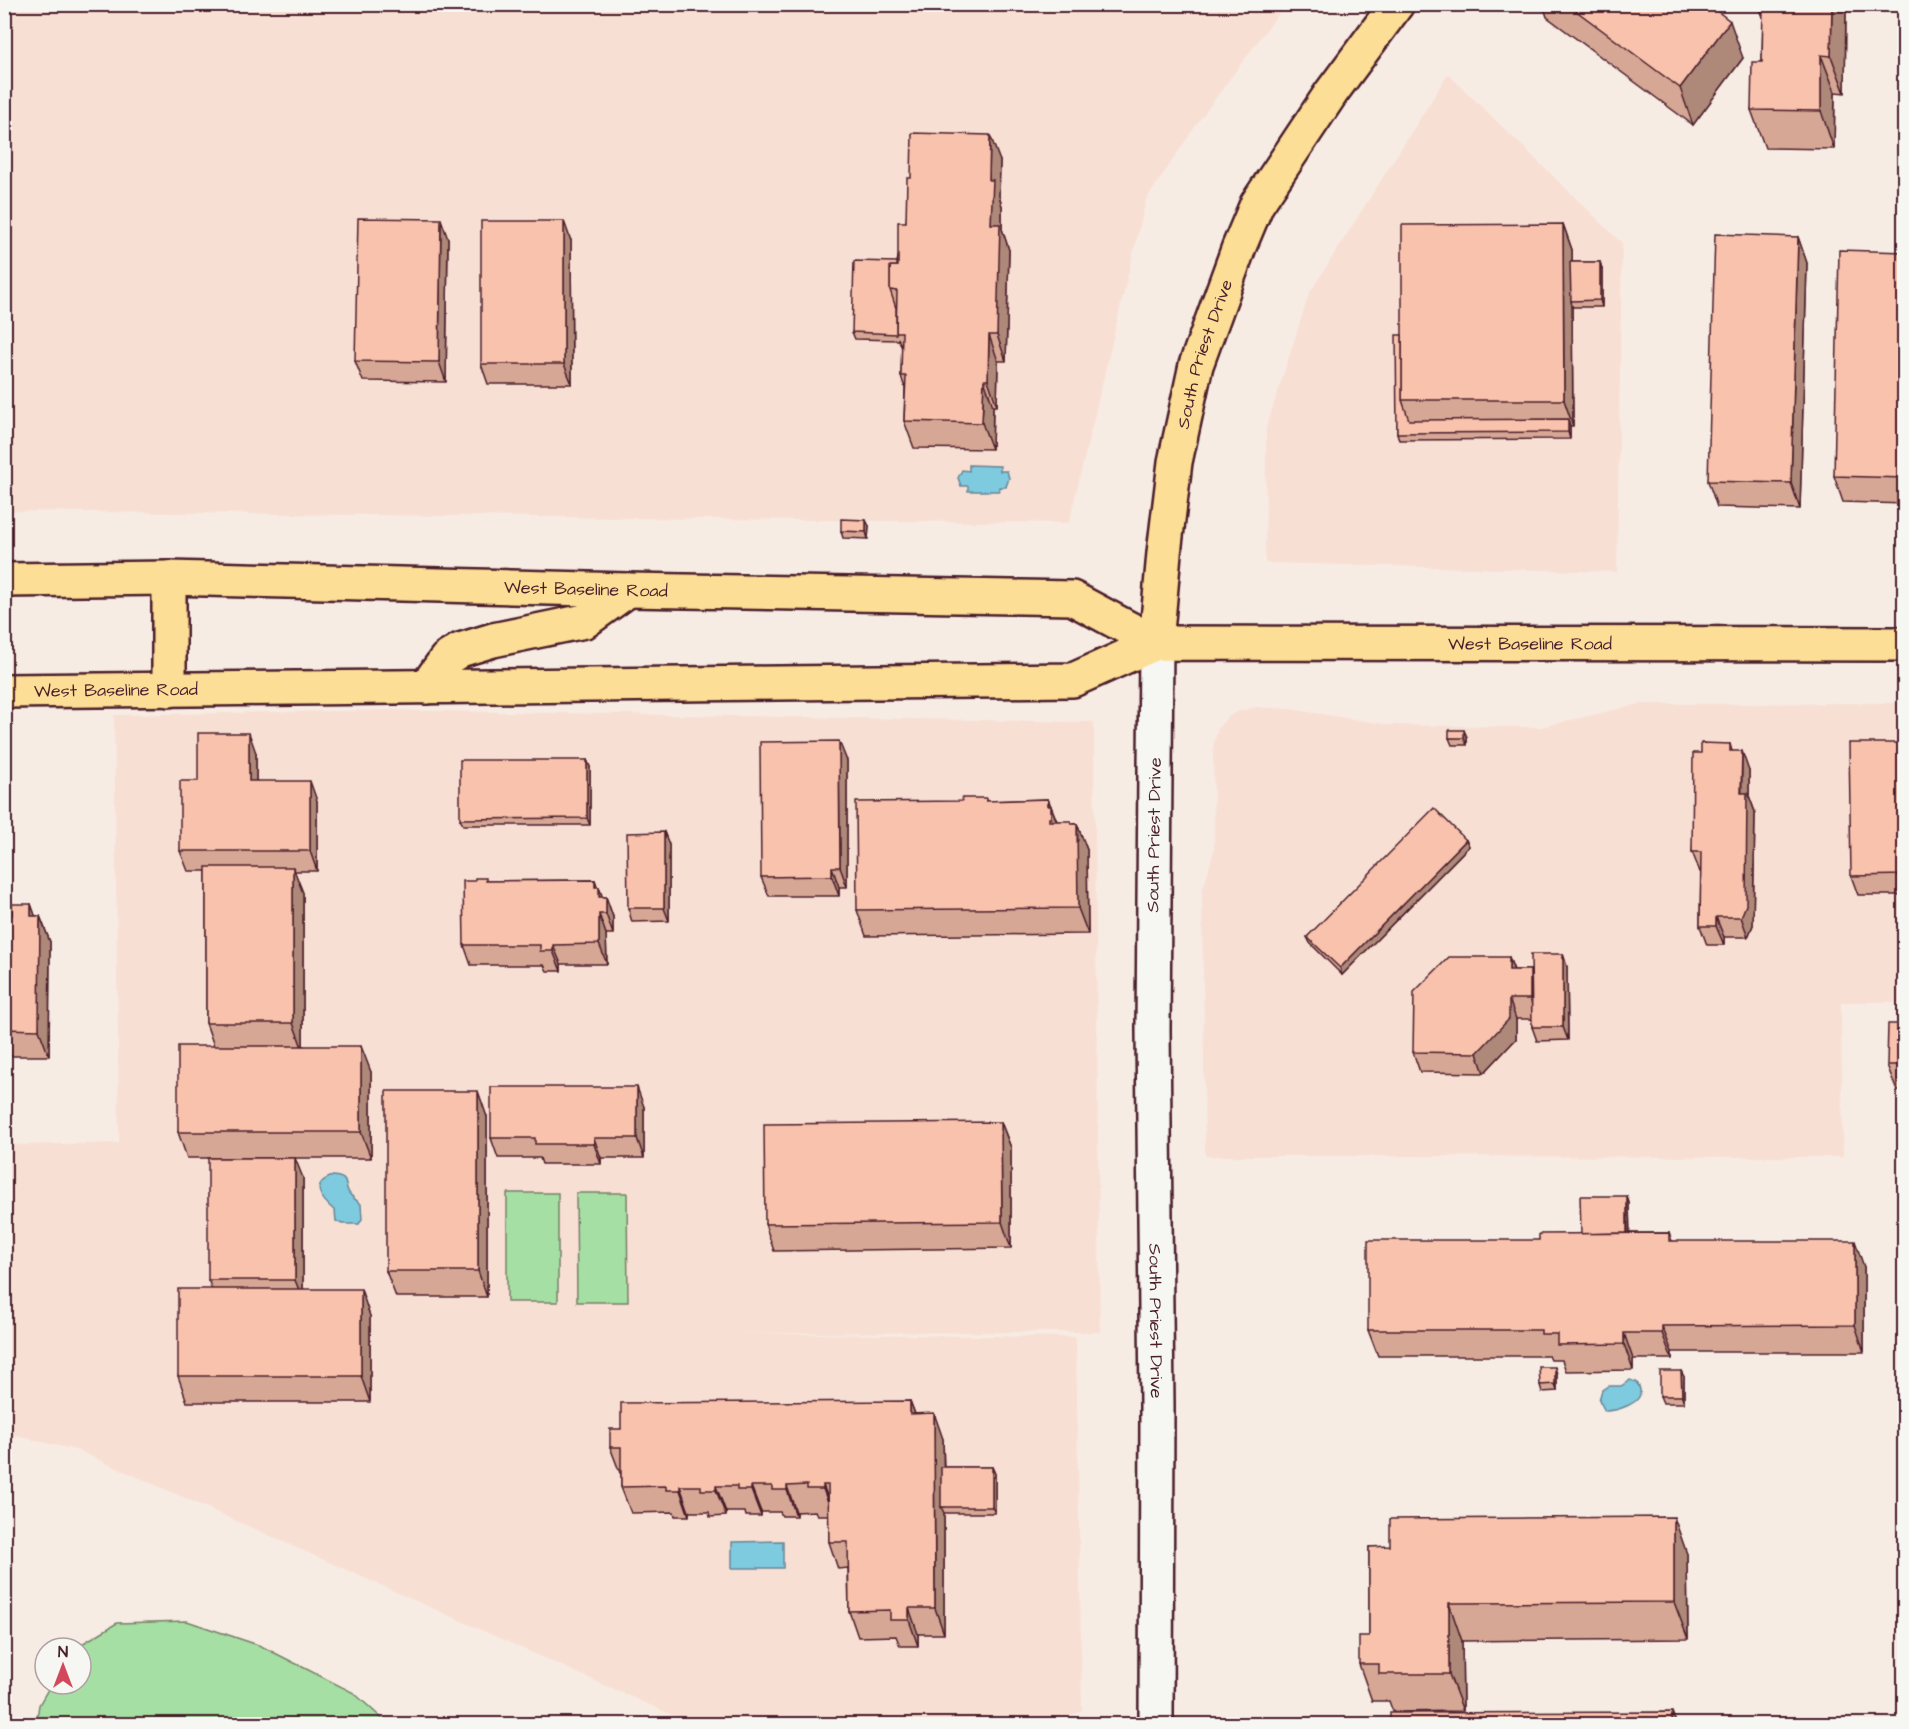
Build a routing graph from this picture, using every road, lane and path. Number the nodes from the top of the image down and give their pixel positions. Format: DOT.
graph roads {
  1 [pos="1397,4"];
  2 [pos="169,578"];
  3 [pos="4,580"];
  4 [pos="628,590"];
  5 [pos="1156,643"];
  6 [pos="1905,644"];
  7 [pos="426,687"];
  8 [pos="169,690"];
  9 [pos="4,691"];
  10 [pos="1156,1725"];
  1 -- 5 [label="main road, South Priest Drive"];
  2 -- 3 [label="main road, West Baseline Road"];
  2 -- 4 [label="main road, West Baseline Road"];
  2 -- 8 [label="main road"];
  4 -- 5 [label="main road, West Baseline Road"];
  4 -- 7 [label="main road"];
  5 -- 6 [label="main road, West Baseline Road"];
  5 -- 7 [label="main road, West Baseline Road"];
  5 -- 10 [label="street, South Priest Drive"];
  7 -- 8 [label="main road, West Baseline Road"];
  8 -- 9 [label="main road, West Baseline Road"];
}
